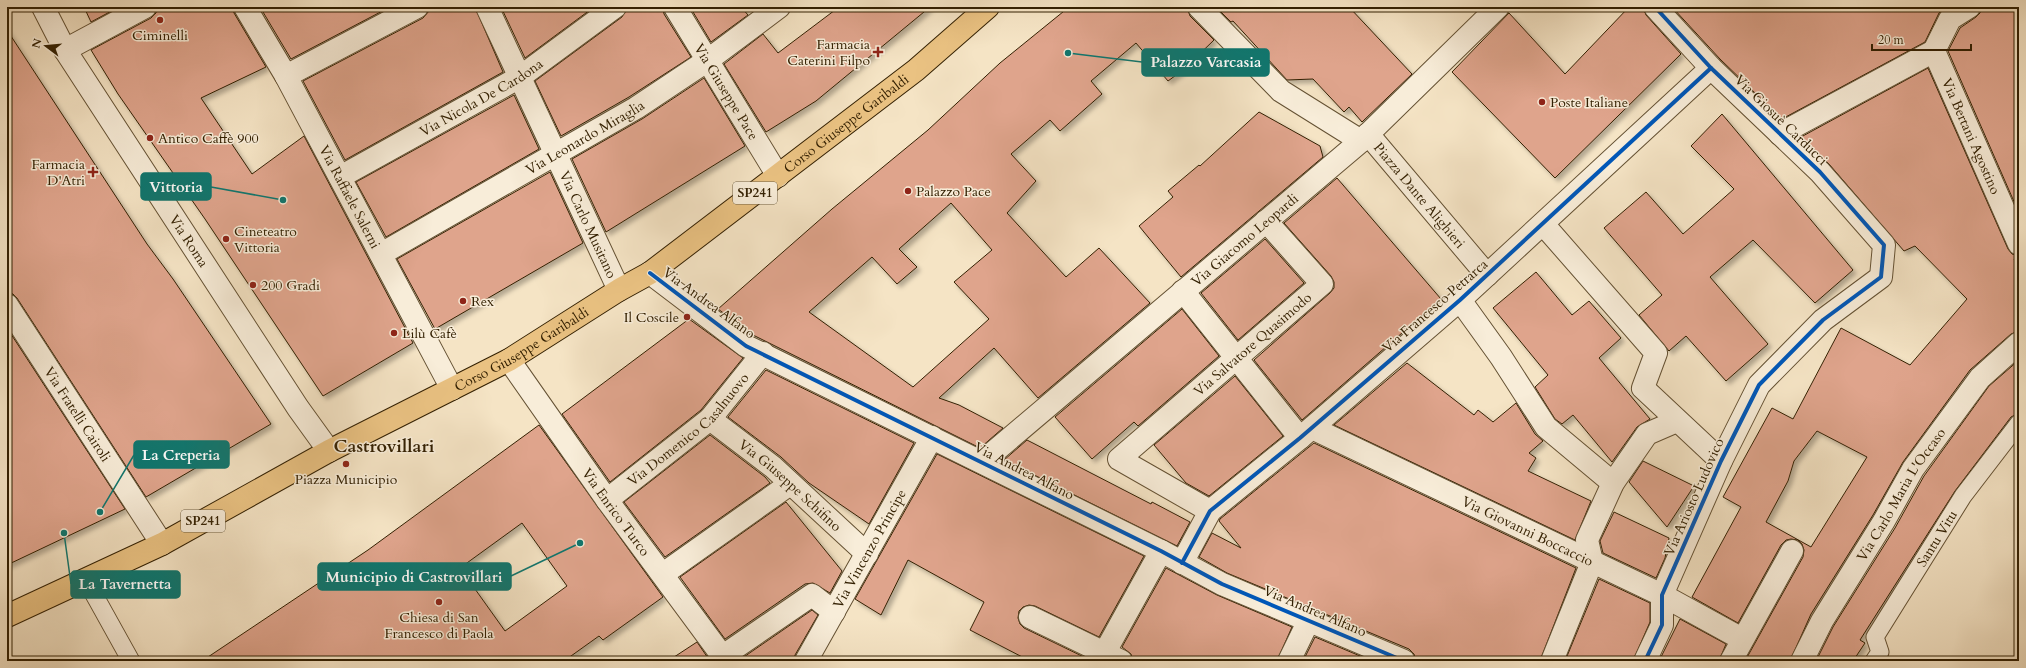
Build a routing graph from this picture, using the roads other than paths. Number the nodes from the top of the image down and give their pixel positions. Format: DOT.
graph roads {
  1 [pos="43,7"];
  2 [pos="145,7"];
  3 [pos="245,7"];
  4 [pos="487,7"];
  5 [pos="615,7"];
  6 [pos="675,7"];
  7 [pos="779,7"];
  8 [pos="988,7"];
  9 [pos="1199,7"];
  10 [pos="1498,7"];
  11 [pos="1655,7"];
  12 [pos="1969,7"];
  13 [pos="410,9"];
  14 [pos="65,50"];
  15 [pos="1934,51"];
  16 [pos="708,60"];
  17 [pos="1711,68"];
  18 [pos="286,76"];
  19 [pos="520,77"];
  20 [pos="1780,134"];
  21 [pos="1364,137"];
  22 [pos="555,155"];
  23 [pos="778,176"];
  24 [pos="340,177"];
  25 [pos="1266,221"];
  26 [pos="1543,224"];
  27 [pos="2019,244"];
  28 [pos="381,254"];
  29 [pos="650,273"];
  30 [pos="1487,275"];
  31 [pos="1881,277"];
  32 [pos="619,290"];
  33 [pos="1183,291"];
  34 [pos="1460,300"];
  35 [pos="7,305"];
  36 [pos="2019,343"];
  37 [pos="763,353"];
  38 [pos="1236,358"];
  39 [pos="508,360"];
  40 [pos="452,389"];
  41 [pos="710,419"];
  42 [pos="1677,421"];
  43 [pos="2019,423"];
  44 [pos="1306,433"];
  45 [pos="932,437"];
  46 [pos="329,451"];
  47 [pos="1721,461"];
  48 [pos="982,462"];
  49 [pos="1613,483"];
  50 [pos="790,484"];
  51 [pos="607,500"];
  52 [pos="1210,511"];
  53 [pos="162,544"];
  54 [pos="1161,551"];
  55 [pos="1792,551"];
  56 [pos="867,554"];
  57 [pos="1592,562"];
  58 [pos="1182,563"];
  59 [pos="663,574"];
  60 [pos="80,583"];
  61 [pos="1662,595"];
  62 [pos="834,612"];
  63 [pos="7,616"];
  64 [pos="1030,617"];
  65 [pos="1309,620"];
  66 [pos="1742,639"];
  67 [pos="1109,658"];
  68 [pos="724,659"];
  69 [pos="131,661"];
  70 [pos="806,661"];
  71 [pos="1289,661"];
  72 [pos="1404,661"];
  73 [pos="1552,661"];
  74 [pos="1645,661"];
  75 [pos="1730,661"];
  76 [pos="1802,661"];
  77 [pos="1874,661"];
  1 -- 14 [label="street, Via Roma"];
  2 -- 14 [label="street"];
  3 -- 18 [label="street, Via Raffaele Salerni"];
  4 -- 19 [label="street, Via Carlo Musitano"];
  5 -- 19 [label="street, Via Nicola De Cardona"];
  6 -- 16 [label="street, Via Giuseppe Pace"];
  7 -- 16 [label="street, Via Leonardo Miraglia"];
  8 -- 23 [label="main road, Corso Giuseppe Garibaldi / SP241"];
  9 -- 21 [label="street, Piazza Dante Alighieri"];
  10 -- 21 [label="street, Via Giacomo Leopardi"];
  11 -- 17 [label="street, Via Giosuè Carducci"];
  12 -- 15 [label="street"];
  13 -- 18 [label="street"];
  14 -- 46 [label="street, Via Roma"];
  15 -- 20 [label="street"];
  15 -- 27 [label="street, Via Bertani Agostino"];
  16 -- 22 [label="street, Via Leonardo Miraglia"];
  16 -- 23 [label="street, Via Giuseppe Pace"];
  17 -- 20 [label="street, Via Giosuè Carducci"];
  17 -- 26 [label="street, Via Francesco Petrarca"];
  18 -- 24 [label="street, Via Raffaele Salerni"];
  19 -- 22 [label="street, Via Carlo Musitano"];
  19 -- 24 [label="street, Via Nicola De Cardona"];
  20 -- 31 [label="street, Via Giosuè Carducci"];
  21 -- 25 [label="street, Via Giacomo Leopardi"];
  21 -- 30 [label="street, Piazza Dante Alighieri"];
  22 -- 28 [label="street, Via Leonardo Miraglia"];
  22 -- 32 [label="street, Via Carlo Musitano"];
  23 -- 29 [label="main road, Corso Giuseppe Garibaldi / SP241"];
  24 -- 28 [label="street, Via Raffaele Salerni"];
  25 -- 33 [label="street, Via Giacomo Leopardi"];
  25 -- 38 [label="street, Via Salvatore Quasimodo"];
  26 -- 30 [label="street, Via Francesco Petrarca"];
  26 -- 42 [label="street"];
  28 -- 40 [label="street, Via Raffaele Salerni"];
  29 -- 32 [label="main road, Corso Giuseppe Garibaldi / SP241"];
  29 -- 37 [label="street, Via Andrea Alfano"];
  30 -- 34 [label="street, Via Francesco Petrarca"];
  31 -- 47 [label="street, Via Ariosto Ludovico"];
  32 -- 39 [label="main road, Corso Giuseppe Garibaldi / SP241"];
  33 -- 38 [label="street"];
  33 -- 48 [label="street, Via Giacomo Leopardi"];
  34 -- 44 [label="street, Via Francesco Petrarca"];
  34 -- 49 [label="street"];
  35 -- 53 [label="street, Via Fratelli Cairoli"];
  36 -- 76 [label="street, Via Carlo Maria L'Occaso"];
  37 -- 41 [label="street, Via Domenico Casalnuovo"];
  37 -- 45 [label="street, Via Andrea Alfano"];
  38 -- 44 [label="street"];
  38 -- 52 [label="street, Via Salvatore Quasimodo"];
  39 -- 40 [label="main road, Corso Giuseppe Garibaldi / SP241"];
  39 -- 51 [label="street, Via Enrico Turco"];
  40 -- 46 [label="main road, Corso Giuseppe Garibaldi / SP241"];
  41 -- 50 [label="street, Via Giuseppe Schifino"];
  41 -- 51 [label="street, Via Domenico Casalnuovo"];
  42 -- 47 [label="street"];
  42 -- 49 [label="street"];
  43 -- 77 [label="lane, Santu Vitu"];
  44 -- 52 [label="street, Via Francesco Petrarca"];
  44 -- 57 [label="street, Via Giovanni Boccaccio"];
  45 -- 48 [label="street, Via Andrea Alfano"];
  45 -- 56 [label="street, Via Vincenzo Principe"];
  46 -- 53 [label="main road, Corso Giuseppe Garibaldi / SP241"];
  47 -- 61 [label="street, Via Ariosto Ludovico"];
  48 -- 54 [label="street, Via Andrea Alfano"];
  49 -- 57 [label="street"];
  50 -- 56 [label="street, Via Giuseppe Schifino"];
  50 -- 59 [label="street"];
  51 -- 59 [label="street, Via Enrico Turco"];
  52 -- 58 [label="street, Via Francesco Petrarca"];
  53 -- 60 [label="main road, Corso Giuseppe Garibaldi / SP241"];
  54 -- 58 [label="street, Via Andrea Alfano"];
  54 -- 67 [label="street"];
  55 -- 66 [label="street"];
  56 -- 62 [label="street, Via Vincenzo Principe"];
  57 -- 61 [label="street, Via Giovanni Boccaccio"];
  57 -- 73 [label="street"];
  58 -- 65 [label="street, Via Andrea Alfano"];
  59 -- 68 [label="street, Via Enrico Turco"];
  60 -- 63 [label="main road, Corso Giuseppe Garibaldi / SP241"];
  60 -- 69 [label="lane"];
  61 -- 66 [label="street, Via Giovanni Boccaccio"];
  61 -- 74 [label="street, Via Ariosto Ludovico"];
  62 -- 68 [label="street"];
  62 -- 70 [label="street, Via Vincenzo Principe"];
  64 -- 67 [label="street"];
  65 -- 71 [label="street"];
  65 -- 72 [label="street, Via Andrea Alfano"];
  66 -- 75 [label="street"];
}
